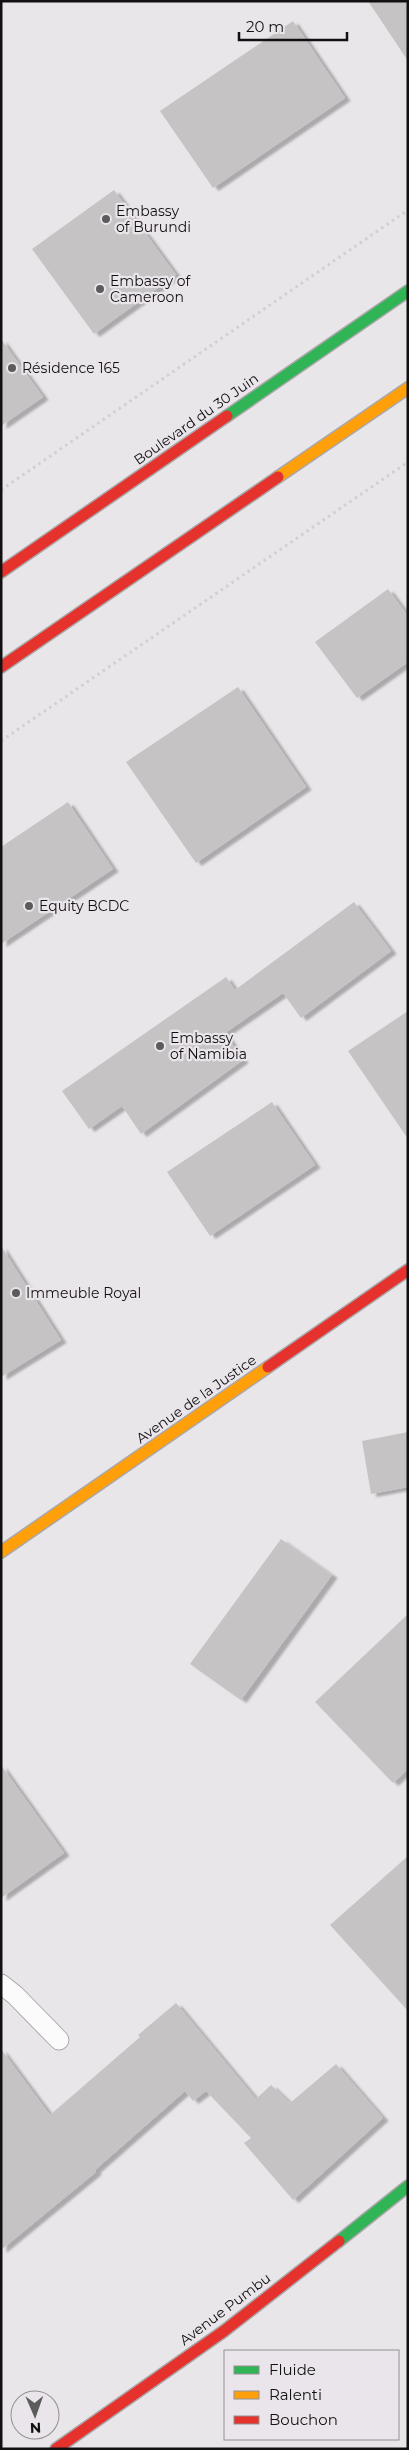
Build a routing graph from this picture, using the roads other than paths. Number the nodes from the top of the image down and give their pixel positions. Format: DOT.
graph roads {
  1 [pos="408,291"];
  2 [pos="408,388"];
  3 [pos="1,572"];
  4 [pos="1,667"];
  5 [pos="408,1270"];
  6 [pos="1,1552"];
  7 [pos="1,1984"];
  8 [pos="59,2040"];
  9 [pos="408,2186"];
  10 [pos="56,2449"];
  1 -- 3 [label="main road, Boulevard du 30 Juin"];
  2 -- 4 [label="main road"];
  5 -- 6 [label="main road, Avenue de la Justice"];
  7 -- 8 [label="lane"];
  9 -- 10 [label="main road, Avenue Pumbu"];
}
